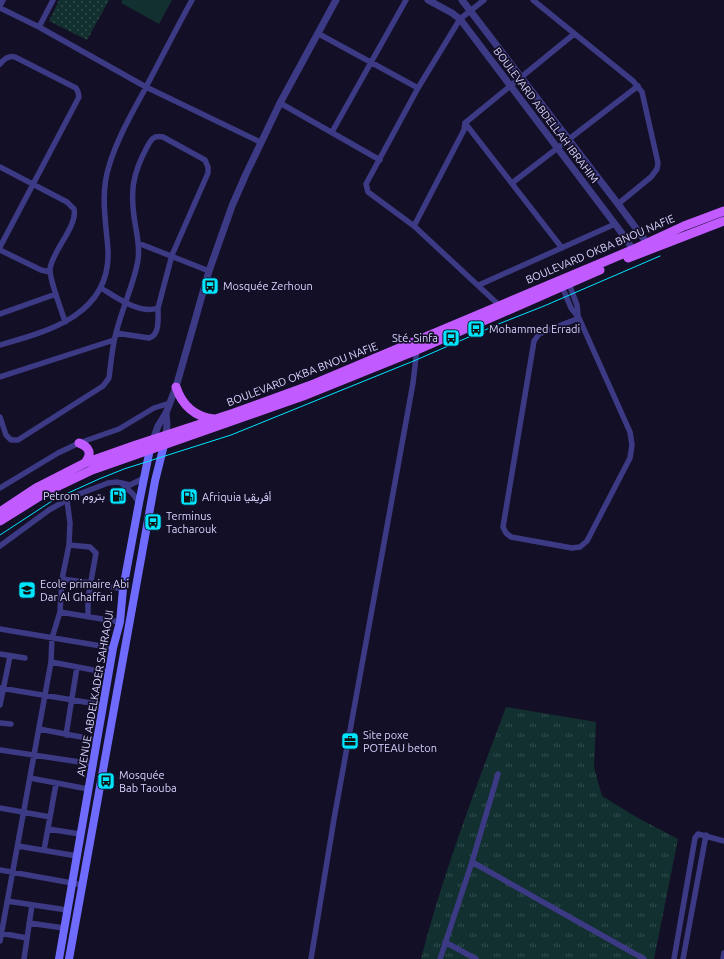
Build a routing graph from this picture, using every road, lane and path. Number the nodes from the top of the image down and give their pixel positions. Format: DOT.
graph roads {
  1 [pos="53,0"];
  2 [pos="192,0"];
  3 [pos="336,0"];
  4 [pos="406,0"];
  5 [pos="428,0"];
  6 [pos="462,0"];
  7 [pos="484,0"];
  8 [pos="533,0"];
  9 [pos="1,4"];
  10 [pos="470,10"];
  11 [pos="460,19"];
  12 [pos="39,27"];
  13 [pos="319,34"];
  14 [pos="574,34"];
  15 [pos="372,62"];
  16 [pos="0,64"];
  17 [pos="521,76"];
  18 [pos="510,86"];
  19 [pos="638,86"];
  20 [pos="146,87"];
  21 [pos="418,88"];
  22 [pos="280,103"];
  23 [pos="465,122"];
  24 [pos="332,132"];
  25 [pos="569,140"];
  26 [pos="260,142"];
  27 [pos="557,148"];
  28 [pos="380,160"];
  29 [pos="0,166"];
  30 [pos="512,183"];
  31 [pos="34,185"];
  32 [pos="618,204"];
  33 [pos="724,211"];
  34 [pos="724,221"];
  35 [pos="615,224"];
  36 [pos="414,226"];
  37 [pos="138,243"];
  38 [pos="649,246"];
  39 [pos="0,248"];
  40 [pos="562,248"];
  41 [pos="633,253"];
  42 [pos="172,255"];
  43 [pos="209,271"];
  44 [pos="50,272"];
  45 [pos="564,282"];
  46 [pos="479,285"];
  47 [pos="101,288"];
  48 [pos="56,294"];
  49 [pos="125,303"];
  50 [pos="500,306"];
  51 [pos="158,308"];
  52 [pos="0,314"];
  53 [pos="578,316"];
  54 [pos="65,322"];
  55 [pos="116,333"];
  56 [pos="114,340"];
  57 [pos="418,340"];
  58 [pos="0,345"];
  59 [pos="417,350"];
  60 [pos="0,377"];
  61 [pos="176,387"];
  62 [pos="170,403"];
  63 [pos="166,413"];
  64 [pos="0,417"];
  65 [pos="216,419"];
  66 [pos="2,427"];
  67 [pos="153,440"];
  68 [pos="165,440"];
  69 [pos="79,443"];
  70 [pos="150,449"];
  71 [pos="85,463"];
  72 [pos="144,478"];
  73 [pos="122,483"];
  74 [pos="0,488"];
  75 [pos="67,500"];
  76 [pos="139,503"];
  77 [pos="0,512"];
  78 [pos="0,521"];
  79 [pos="68,545"];
  80 [pos="0,546"];
  81 [pos="62,579"];
  82 [pos="91,583"];
  83 [pos="123,590"];
  84 [pos="60,612"];
  85 [pos="88,617"];
  86 [pos="120,622"];
  87 [pos="0,629"];
  88 [pos="52,638"];
  89 [pos="113,648"];
  90 [pos="0,654"];
  91 [pos="10,656"];
  92 [pos="25,658"];
  93 [pos="51,662"];
  94 [pos="77,667"];
  95 [pos="109,673"];
  96 [pos="1,689"];
  97 [pos="45,696"];
  98 [pos="72,700"];
  99 [pos="0,705"];
  100 [pos="103,705"];
  101 [pos="0,723"];
  102 [pos="11,724"];
  103 [pos="39,729"];
  104 [pos="66,734"];
  105 [pos="97,740"];
  106 [pos="0,750"];
  107 [pos="34,755"];
  108 [pos="93,764"];
  109 [pos="498,774"];
  110 [pos="30,778"];
  111 [pos="56,784"];
  112 [pos="88,789"];
  113 [pos="0,808"];
  114 [pos="23,812"];
  115 [pos="50,817"];
  116 [pos="48,829"];
  117 [pos="80,834"];
  118 [pos="706,835"];
  119 [pos="724,841"];
  120 [pos="18,846"];
  121 [pos="44,850"];
  122 [pos="77,856"];
  123 [pos="472,862"];
  124 [pos="0,870"];
  125 [pos="12,872"];
  126 [pos="72,883"];
  127 [pos="83,885"];
  128 [pos="7,901"];
  129 [pos="32,905"];
  130 [pos="67,910"];
  131 [pos="29,923"];
  132 [pos="64,928"];
  133 [pos="1,933"];
  134 [pos="27,938"];
  135 [pos="0,941"];
  136 [pos="445,942"];
  137 [pos="724,953"];
  138 [pos="24,959"];
  139 [pos="59,959"];
  140 [pos="69,959"];
  141 [pos="311,959"];
  142 [pos="440,959"];
  143 [pos="476,959"];
  144 [pos="644,959"];
  145 [pos="674,959"];
  146 [pos="683,959"];
  147 [pos="723,959"];
  1 -- 12 [label="street"];
  2 -- 20 [label="street"];
  3 -- 13 [label="street"];
  4 -- 15 [label="street"];
  5 -- 11 [label="street, BOULEVARD ABDELLAH IBRAHIM"];
  6 -- 10 [label="street, BOULEVARD ABDELLAH IBRAHIM"];
  7 -- 10 [label="street"];
  8 -- 14 [label="street"];
  9 -- 12 [label="street"];
  10 -- 11 [label="street"];
  10 -- 17 [label="street, BOULEVARD ABDELLAH IBRAHIM"];
  11 -- 18 [label="street, BOULEVARD ABDELLAH IBRAHIM"];
  11 -- 21 [label="street"];
  12 -- 20 [label="street"];
  13 -- 15 [label="street"];
  13 -- 22 [label="street"];
  14 -- 17 [label="street"];
  14 -- 19 [label="street"];
  15 -- 21 [label="street"];
  15 -- 24 [label="street"];
  16 -- 31 [label="street"];
  17 -- 18 [label="street"];
  17 -- 25 [label="street, BOULEVARD ABDELLAH IBRAHIM"];
  18 -- 23 [label="street"];
  18 -- 27 [label="street, BOULEVARD ABDELLAH IBRAHIM"];
  19 -- 25 [label="street"];
  19 -- 32 [label="street"];
  20 -- 26 [label="street"];
  20 -- 47 [label="street"];
  21 -- 28 [label="street"];
  22 -- 24 [label="street"];
  22 -- 26 [label="street"];
  23 -- 30 [label="street"];
  23 -- 36 [label="street"];
  24 -- 28 [label="street"];
  25 -- 27 [label="street"];
  25 -- 32 [label="street, BOULEVARD ABDELLAH IBRAHIM"];
  26 -- 43 [label="street"];
  27 -- 30 [label="street"];
  27 -- 35 [label="street, BOULEVARD ABDELLAH IBRAHIM"];
  28 -- 36 [label="street"];
  29 -- 31 [label="street"];
  30 -- 40 [label="street"];
  31 -- 39 [label="street"];
  31 -- 44 [label="street"];
  32 -- 38 [label="street, BOULEVARD ABDELLAH IBRAHIM"];
  33 -- 38 [label="main road, BOULEVARD OKBA BNOU NAFIE"];
  34 -- 38 [label="main road, BOULEVARD OKBA BNOU NAFIE"];
  35 -- 40 [label="street"];
  35 -- 41 [label="street, BOULEVARD ABDELLAH IBRAHIM"];
  36 -- 46 [label="street"];
  37 -- 42 [label="street"];
  37 -- 42 [label="street"];
  37 -- 49 [label="street"];
  38 -- 41 [label="main road, BOULEVARD OKBA BNOU NAFIE"];
  39 -- 44 [label="street"];
  40 -- 46 [label="street"];
  41 -- 45 [label="main road, BOULEVARD OKBA BNOU NAFIE"];
  42 -- 43 [label="street"];
  42 -- 51 [label="street"];
  43 -- 61 [label="street"];
  44 -- 48 [label="street"];
  45 -- 50 [label="main road, BOULEVARD OKBA BNOU NAFIE"];
  45 -- 53 [label="street"];
  45 -- 59 [label="main road, BOULEVARD OKBA BNOU NAFIE"];
  46 -- 50 [label="street"];
  47 -- 49 [label="street"];
  47 -- 54 [label="street"];
  48 -- 52 [label="street"];
  48 -- 54 [label="street"];
  49 -- 51 [label="street"];
  49 -- 55 [label="street"];
  50 -- 57 [label="main road, BOULEVARD OKBA BNOU NAFIE"];
  51 -- 55 [label="street"];
  53 -- 53 [label="street"];
  54 -- 58 [label="street"];
  55 -- 56 [label="street"];
  56 -- 60 [label="street"];
  56 -- 66 [label="street"];
  57 -- 59 [label="street"];
  57 -- 65 [label="main road, BOULEVARD OKBA BNOU NAFIE"];
  59 -- 68 [label="main road, BOULEVARD OKBA BNOU NAFIE"];
  59 -- 141 [label="street"];
  61 -- 62 [label="street"];
  61 -- 65 [label="main road"];
  62 -- 63 [label="street"];
  62 -- 69 [label="street"];
  63 -- 67 [label="street, AVENUE ABDELKADER SAHRAOUI"];
  63 -- 68 [label="street, AVENUE ABDELKADER SAHRAOUI"];
  64 -- 66 [label="street"];
  65 -- 68 [label="main road, BOULEVARD OKBA BNOU NAFIE"];
  67 -- 68 [label="main road, BOULEVARD OKBA BNOU NAFIE"];
  67 -- 70 [label="main road, AVENUE ABDELKADER SAHRAOUI"];
  67 -- 71 [label="main road, BOULEVARD OKBA BNOU NAFIE"];
  68 -- 70 [label="main road, BOULEVARD OKBA BNOU NAFIE"];
  68 -- 127 [label="main road, AVENUE ABDELKADER SAHRAOUI"];
  69 -- 71 [label="main road"];
  69 -- 74 [label="street"];
  70 -- 72 [label="main road, AVENUE ABDELKADER SAHRAOUI"];
  70 -- 78 [label="main road, BOULEVARD OKBA BNOU NAFIE"];
  71 -- 77 [label="main road, BOULEVARD OKBA BNOU NAFIE"];
  72 -- 73 [label="street"];
  72 -- 76 [label="main road, AVENUE ABDELKADER SAHRAOUI"];
  73 -- 75 [label="street"];
  73 -- 76 [label="street"];
  75 -- 79 [label="street"];
  75 -- 80 [label="street"];
  76 -- 83 [label="main road, AVENUE ABDELKADER SAHRAOUI"];
  79 -- 81 [label="street"];
  79 -- 82 [label="street"];
  81 -- 82 [label="street"];
  81 -- 84 [label="street"];
  82 -- 83 [label="street"];
  82 -- 85 [label="street"];
  83 -- 86 [label="main road, AVENUE ABDELKADER SAHRAOUI"];
  84 -- 85 [label="street"];
  84 -- 88 [label="street"];
  85 -- 86 [label="street"];
  86 -- 89 [label="main road, AVENUE ABDELKADER SAHRAOUI"];
  87 -- 88 [label="street"];
  88 -- 89 [label="street"];
  88 -- 93 [label="street"];
  89 -- 95 [label="main road, AVENUE ABDELKADER SAHRAOUI"];
  90 -- 91 [label="street"];
  91 -- 92 [label="street"];
  91 -- 96 [label="street"];
  93 -- 94 [label="street"];
  93 -- 97 [label="street"];
  94 -- 95 [label="street"];
  94 -- 98 [label="street"];
  95 -- 100 [label="main road, AVENUE ABDELKADER SAHRAOUI"];
  96 -- 97 [label="street"];
  96 -- 99 [label="street"];
  97 -- 98 [label="street"];
  97 -- 103 [label="street"];
  98 -- 100 [label="street"];
  98 -- 104 [label="street"];
  100 -- 105 [label="main road, AVENUE ABDELKADER SAHRAOUI"];
  101 -- 102 [label="street"];
  103 -- 104 [label="street"];
  103 -- 107 [label="street"];
  104 -- 105 [label="street"];
  105 -- 108 [label="main road, AVENUE ABDELKADER SAHRAOUI"];
  106 -- 107 [label="street"];
  107 -- 108 [label="street"];
  107 -- 110 [label="street"];
  108 -- 112 [label="main road, AVENUE ABDELKADER SAHRAOUI"];
  109 -- 123 [label="street"];
  110 -- 111 [label="street"];
  110 -- 114 [label="street"];
  111 -- 112 [label="street"];
  111 -- 115 [label="street"];
  112 -- 117 [label="main road, AVENUE ABDELKADER SAHRAOUI"];
  113 -- 114 [label="street"];
  114 -- 115 [label="street"];
  114 -- 120 [label="street"];
  115 -- 116 [label="street"];
  116 -- 117 [label="street"];
  116 -- 121 [label="street"];
  117 -- 122 [label="main road, AVENUE ABDELKADER SAHRAOUI"];
  118 -- 119 [label="street"];
  118 -- 145 [label="street"];
  118 -- 146 [label="street"];
  120 -- 121 [label="street"];
  120 -- 125 [label="street"];
  121 -- 122 [label="street"];
  122 -- 126 [label="main road, AVENUE ABDELKADER SAHRAOUI"];
  123 -- 136 [label="street"];
  123 -- 144 [label="street"];
  124 -- 125 [label="street"];
  125 -- 126 [label="street"];
  125 -- 128 [label="street"];
  126 -- 127 [label="street"];
  126 -- 130 [label="main road, AVENUE ABDELKADER SAHRAOUI"];
  127 -- 140 [label="main road, AVENUE ABDELKADER SAHRAOUI"];
  128 -- 129 [label="street"];
  128 -- 133 [label="street"];
  129 -- 130 [label="street"];
  129 -- 131 [label="street"];
  130 -- 132 [label="main road, AVENUE ABDELKADER SAHRAOUI"];
  131 -- 132 [label="street"];
  131 -- 134 [label="street"];
  132 -- 139 [label="main road, AVENUE ABDELKADER SAHRAOUI"];
  133 -- 134 [label="street"];
  133 -- 135 [label="street"];
  134 -- 138 [label="street"];
  136 -- 142 [label="street"];
  136 -- 143 [label="street"];
  137 -- 147 [label="street"];
}
